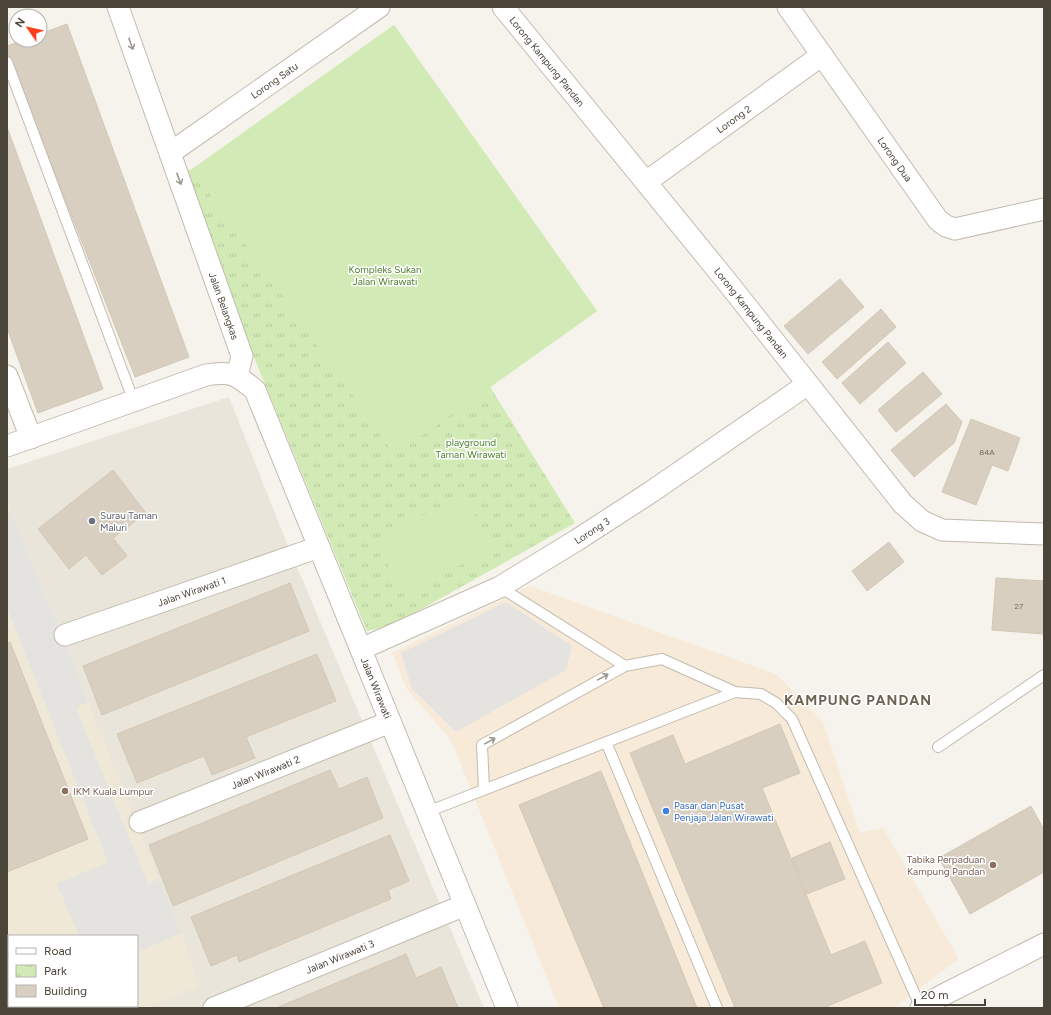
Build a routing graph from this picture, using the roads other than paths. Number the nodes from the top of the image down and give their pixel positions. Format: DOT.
graph roads {
  1 [pos="118,7"];
  2 [pos="379,7"];
  3 [pos="503,7"];
  4 [pos="788,7"];
  5 [pos="822,54"];
  6 [pos="7,62"];
  7 [pos="170,153"];
  8 [pos="646,182"];
  9 [pos="1044,209"];
  10 [pos="7,376"];
  11 [pos="237,376"];
  12 [pos="808,384"];
  13 [pos="134,402"];
  14 [pos="31,438"];
  15 [pos="7,446"];
  16 [pos="1044,534"];
  17 [pos="319,547"];
  18 [pos="500,587"];
  19 [pos="65,635"];
  20 [pos="361,650"];
  21 [pos="625,666"];
  22 [pos="1044,675"];
  23 [pos="736,692"];
  24 [pos="390,722"];
  25 [pos="606,742"];
  26 [pos="938,747"];
  27 [pos="484,789"];
  28 [pos="427,812"];
  29 [pos="140,822"];
  30 [pos="465,905"];
  31 [pos="1044,944"];
  32 [pos="214,1008"];
  33 [pos="507,1008"];
  34 [pos="716,1008"];
  35 [pos="921,1008"];
  1 -- 7 [label="street, Jalan Belangkas, one-way"];
  2 -- 7 [label="street, Lorong Satu"];
  3 -- 8 [label="street, Lorong Kampung Pandan"];
  4 -- 5 [label="street, Lorong Dua"];
  5 -- 8 [label="street, Lorong 2"];
  5 -- 9 [label="street, Lorong Dua"];
  6 -- 13 [label="lane"];
  7 -- 11 [label="street, Jalan Belangkas, one-way"];
  8 -- 12 [label="street, Lorong Kampung Pandan"];
  10 -- 14 [label="street"];
  11 -- 13 [label="street"];
  11 -- 17 [label="street, Jalan Wirawati"];
  12 -- 16 [label="street, Lorong Kampung Pandan"];
  12 -- 18 [label="street, Lorong 3"];
  13 -- 14 [label="street"];
  14 -- 15 [label="street"];
  17 -- 19 [label="street, Jalan Wirawati 1"];
  17 -- 20 [label="street, Jalan Wirawati"];
  18 -- 20 [label="street, Lorong 3"];
  18 -- 21 [label="lane"];
  20 -- 24 [label="street, Jalan Wirawati"];
  21 -- 23 [label="lane"];
  27 -- 21 [label="lane, one-way"];
  22 -- 26 [label="lane"];
  23 -- 25 [label="lane"];
  23 -- 35 [label="lane"];
  24 -- 28 [label="street, Jalan Wirawati"];
  24 -- 29 [label="street, Jalan Wirawati 2"];
  25 -- 27 [label="lane"];
  25 -- 34 [label="lane"];
  27 -- 28 [label="lane"];
  28 -- 30 [label="street, Jalan Wirawati"];
  30 -- 32 [label="street, Jalan Wirawati 3"];
  30 -- 33 [label="street, Jalan Wirawati"];
  31 -- 35 [label="street"];
}
